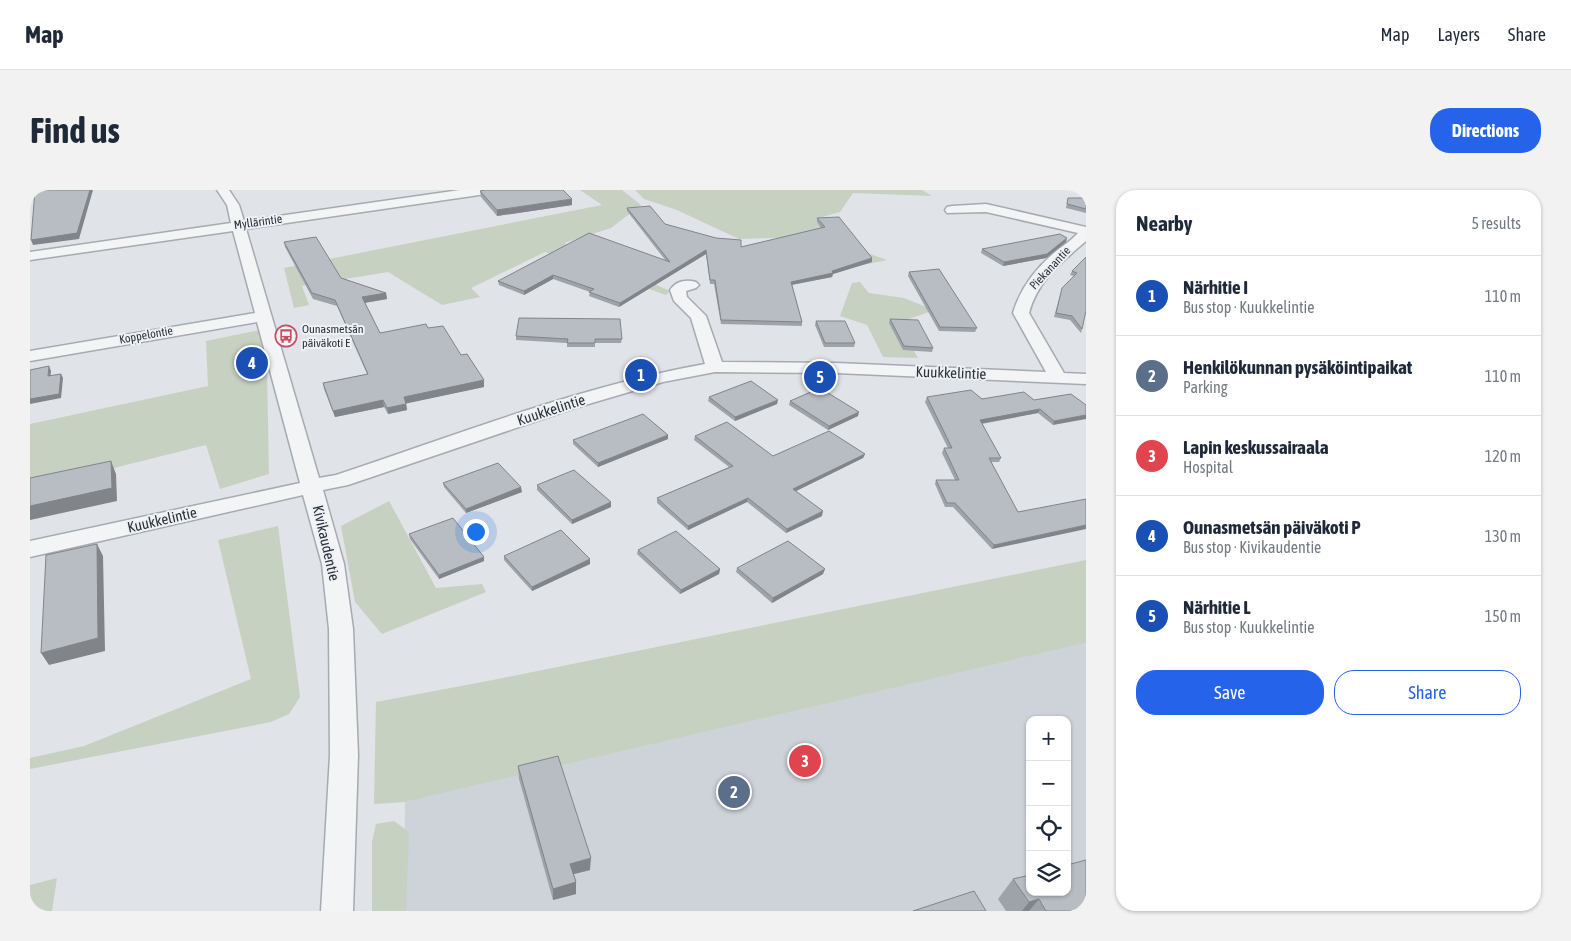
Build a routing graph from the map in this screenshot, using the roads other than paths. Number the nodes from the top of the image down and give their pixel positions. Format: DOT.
graph roads {
  1 [pos="222,190"];
  2 [pos="486,190"];
  3 [pos="952,210"];
  4 [pos="239,225"];
  5 [pos="1086,231"];
  6 [pos="30,256"];
  7 [pos="691,286"];
  8 [pos="263,316"];
  9 [pos="30,356"];
  10 [pos="715,367"];
  11 [pos="1058,377"];
  12 [pos="1086,379"];
  13 [pos="312,487"];
  14 [pos="30,549"];
  15 [pos="338,911"];
  1 -- 4 [label="street, Kivikaudentie"];
  2 -- 4 [label="street, Myllärintie"];
  3 -- 5 [label="street, Piekanantie"];
  4 -- 6 [label="street, Myllärintie"];
  4 -- 8 [label="street, Kivikaudentie"];
  5 -- 11 [label="street, Piekanantie"];
  7 -- 10 [label="street"];
  8 -- 9 [label="street, Koppelontie"];
  8 -- 13 [label="street, Kivikaudentie"];
  10 -- 11 [label="street, Kuukkelintie"];
  10 -- 13 [label="street, Kuukkelintie"];
  11 -- 12 [label="street, Kuukkelintie"];
  13 -- 14 [label="street, Kuukkelintie"];
  13 -- 15 [label="street, Kivikaudentie"];
}
